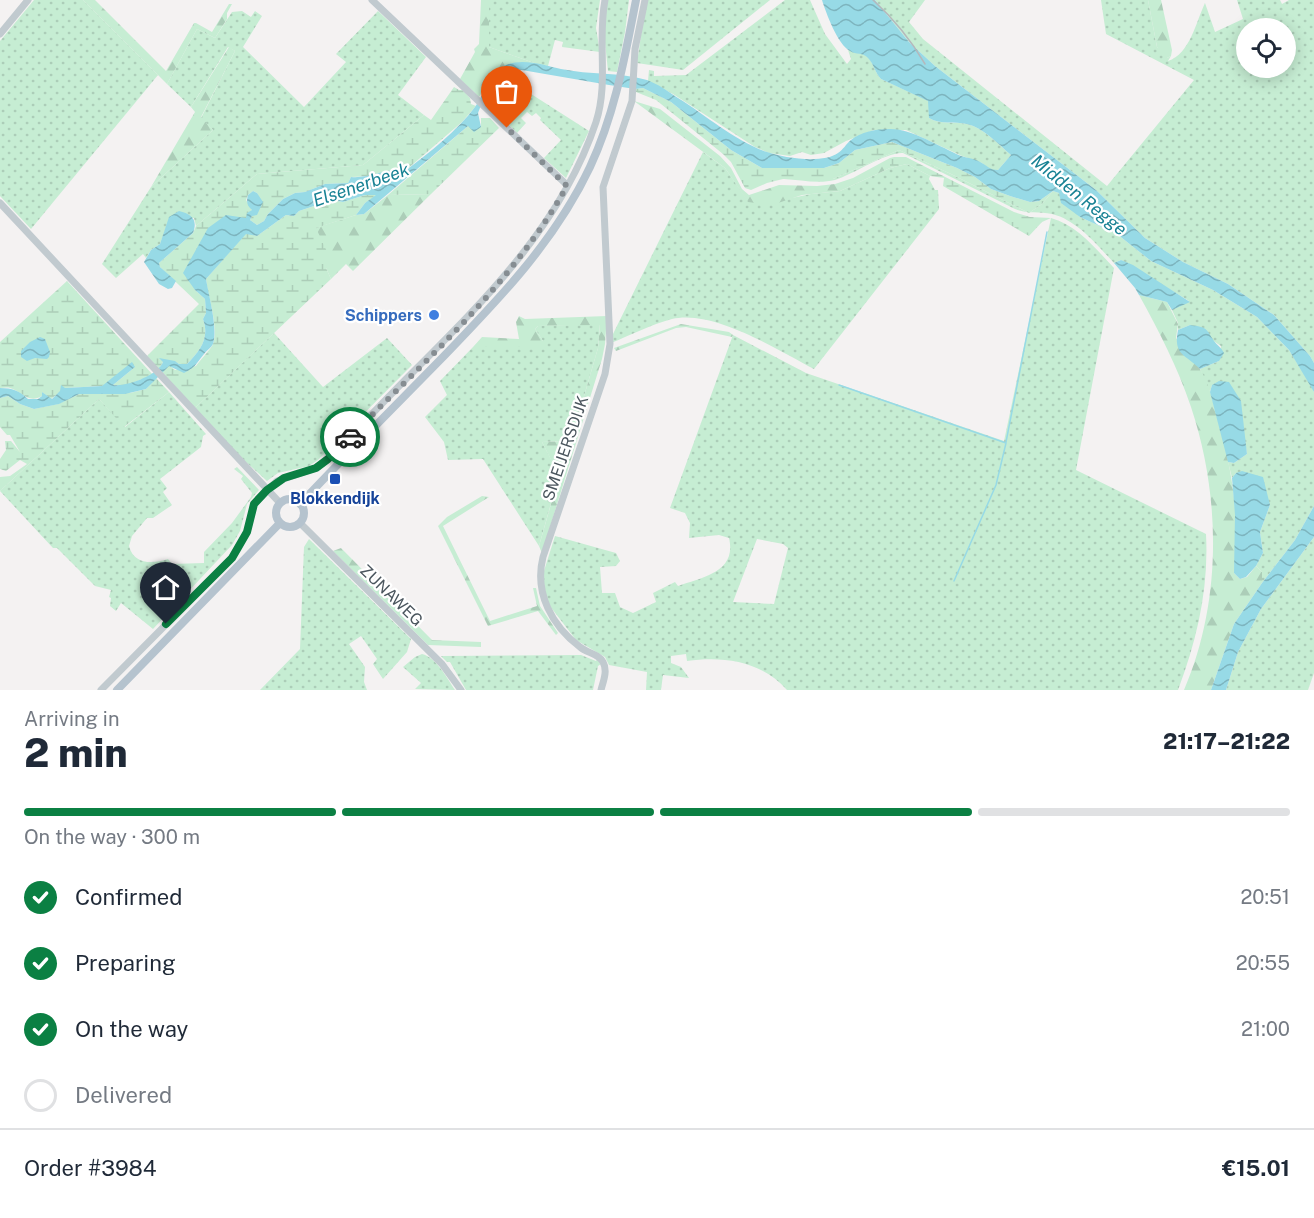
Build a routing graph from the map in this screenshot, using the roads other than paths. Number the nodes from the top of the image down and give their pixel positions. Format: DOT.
graph roads {
  1 [pos="28,0"];
  2 [pos="372,0"];
  3 [pos="605,0"];
  4 [pos="636,0"];
  5 [pos="645,0"];
  6 [pos="0,34"];
  7 [pos="567,186"];
  8 [pos="0,204"];
  9 [pos="267,490"];
  10 [pos="280,504"];
  11 [pos="300,504"];
  12 [pos="280,523"];
  13 [pos="300,523"];
  14 [pos="101,690"];
  15 [pos="117,690"];
  16 [pos="461,690"];
  17 [pos="601,690"];
  1 -- 6 [label="street"];
  2 -- 7 [label="street"];
  3 -- 7 [label="street"];
  4 -- 11 [label="main road"];
  5 -- 17 [label="street, SMEIJERSDIJK"];
  7 -- 9 [label="street"];
  8 -- 9 [label="street"];
  9 -- 10 [label="street"];
  9 -- 14 [label="street"];
  10 -- 11 [label="main road"];
  10 -- 12 [label="main road"];
  11 -- 13 [label="main road"];
  12 -- 13 [label="main road"];
  12 -- 15 [label="main road"];
  13 -- 16 [label="street, ZUNAWEG"];
}
